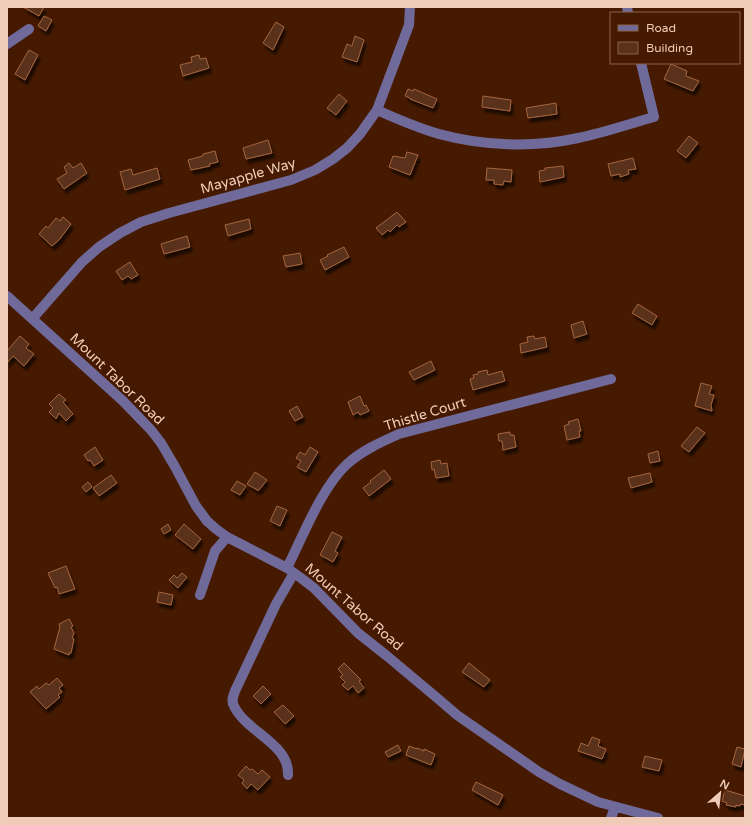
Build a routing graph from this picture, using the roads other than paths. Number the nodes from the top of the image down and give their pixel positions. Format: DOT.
graph roads {
  1 [pos="410,7"];
  2 [pos="29,29"];
  3 [pos="7,44"];
  4 [pos="641,64"];
  5 [pos="376,110"];
  6 [pos="7,296"];
  7 [pos="33,318"];
  8 [pos="611,379"];
  9 [pos="227,537"];
  10 [pos="290,571"];
  11 [pos="200,595"];
  12 [pos="288,775"];
  13 [pos="615,807"];
  14 [pos="611,818"];
  15 [pos="658,818"];
  1 -- 5 [label="street, Mayapple Way"];
  2 -- 3 [label="street"];
  4 -- 5 [label="street"];
  5 -- 7 [label="street, Mayapple Way"];
  6 -- 7 [label="street, Mount Tabor Road"];
  7 -- 9 [label="street, Mount Tabor Road"];
  8 -- 10 [label="street, Thistle Court"];
  9 -- 10 [label="street, Mount Tabor Road"];
  9 -- 11 [label="street"];
  10 -- 12 [label="street, Thistle Court"];
  10 -- 13 [label="street, Mount Tabor Road"];
  13 -- 14 [label="street"];
  13 -- 15 [label="street, Mount Tabor Road"];
}
